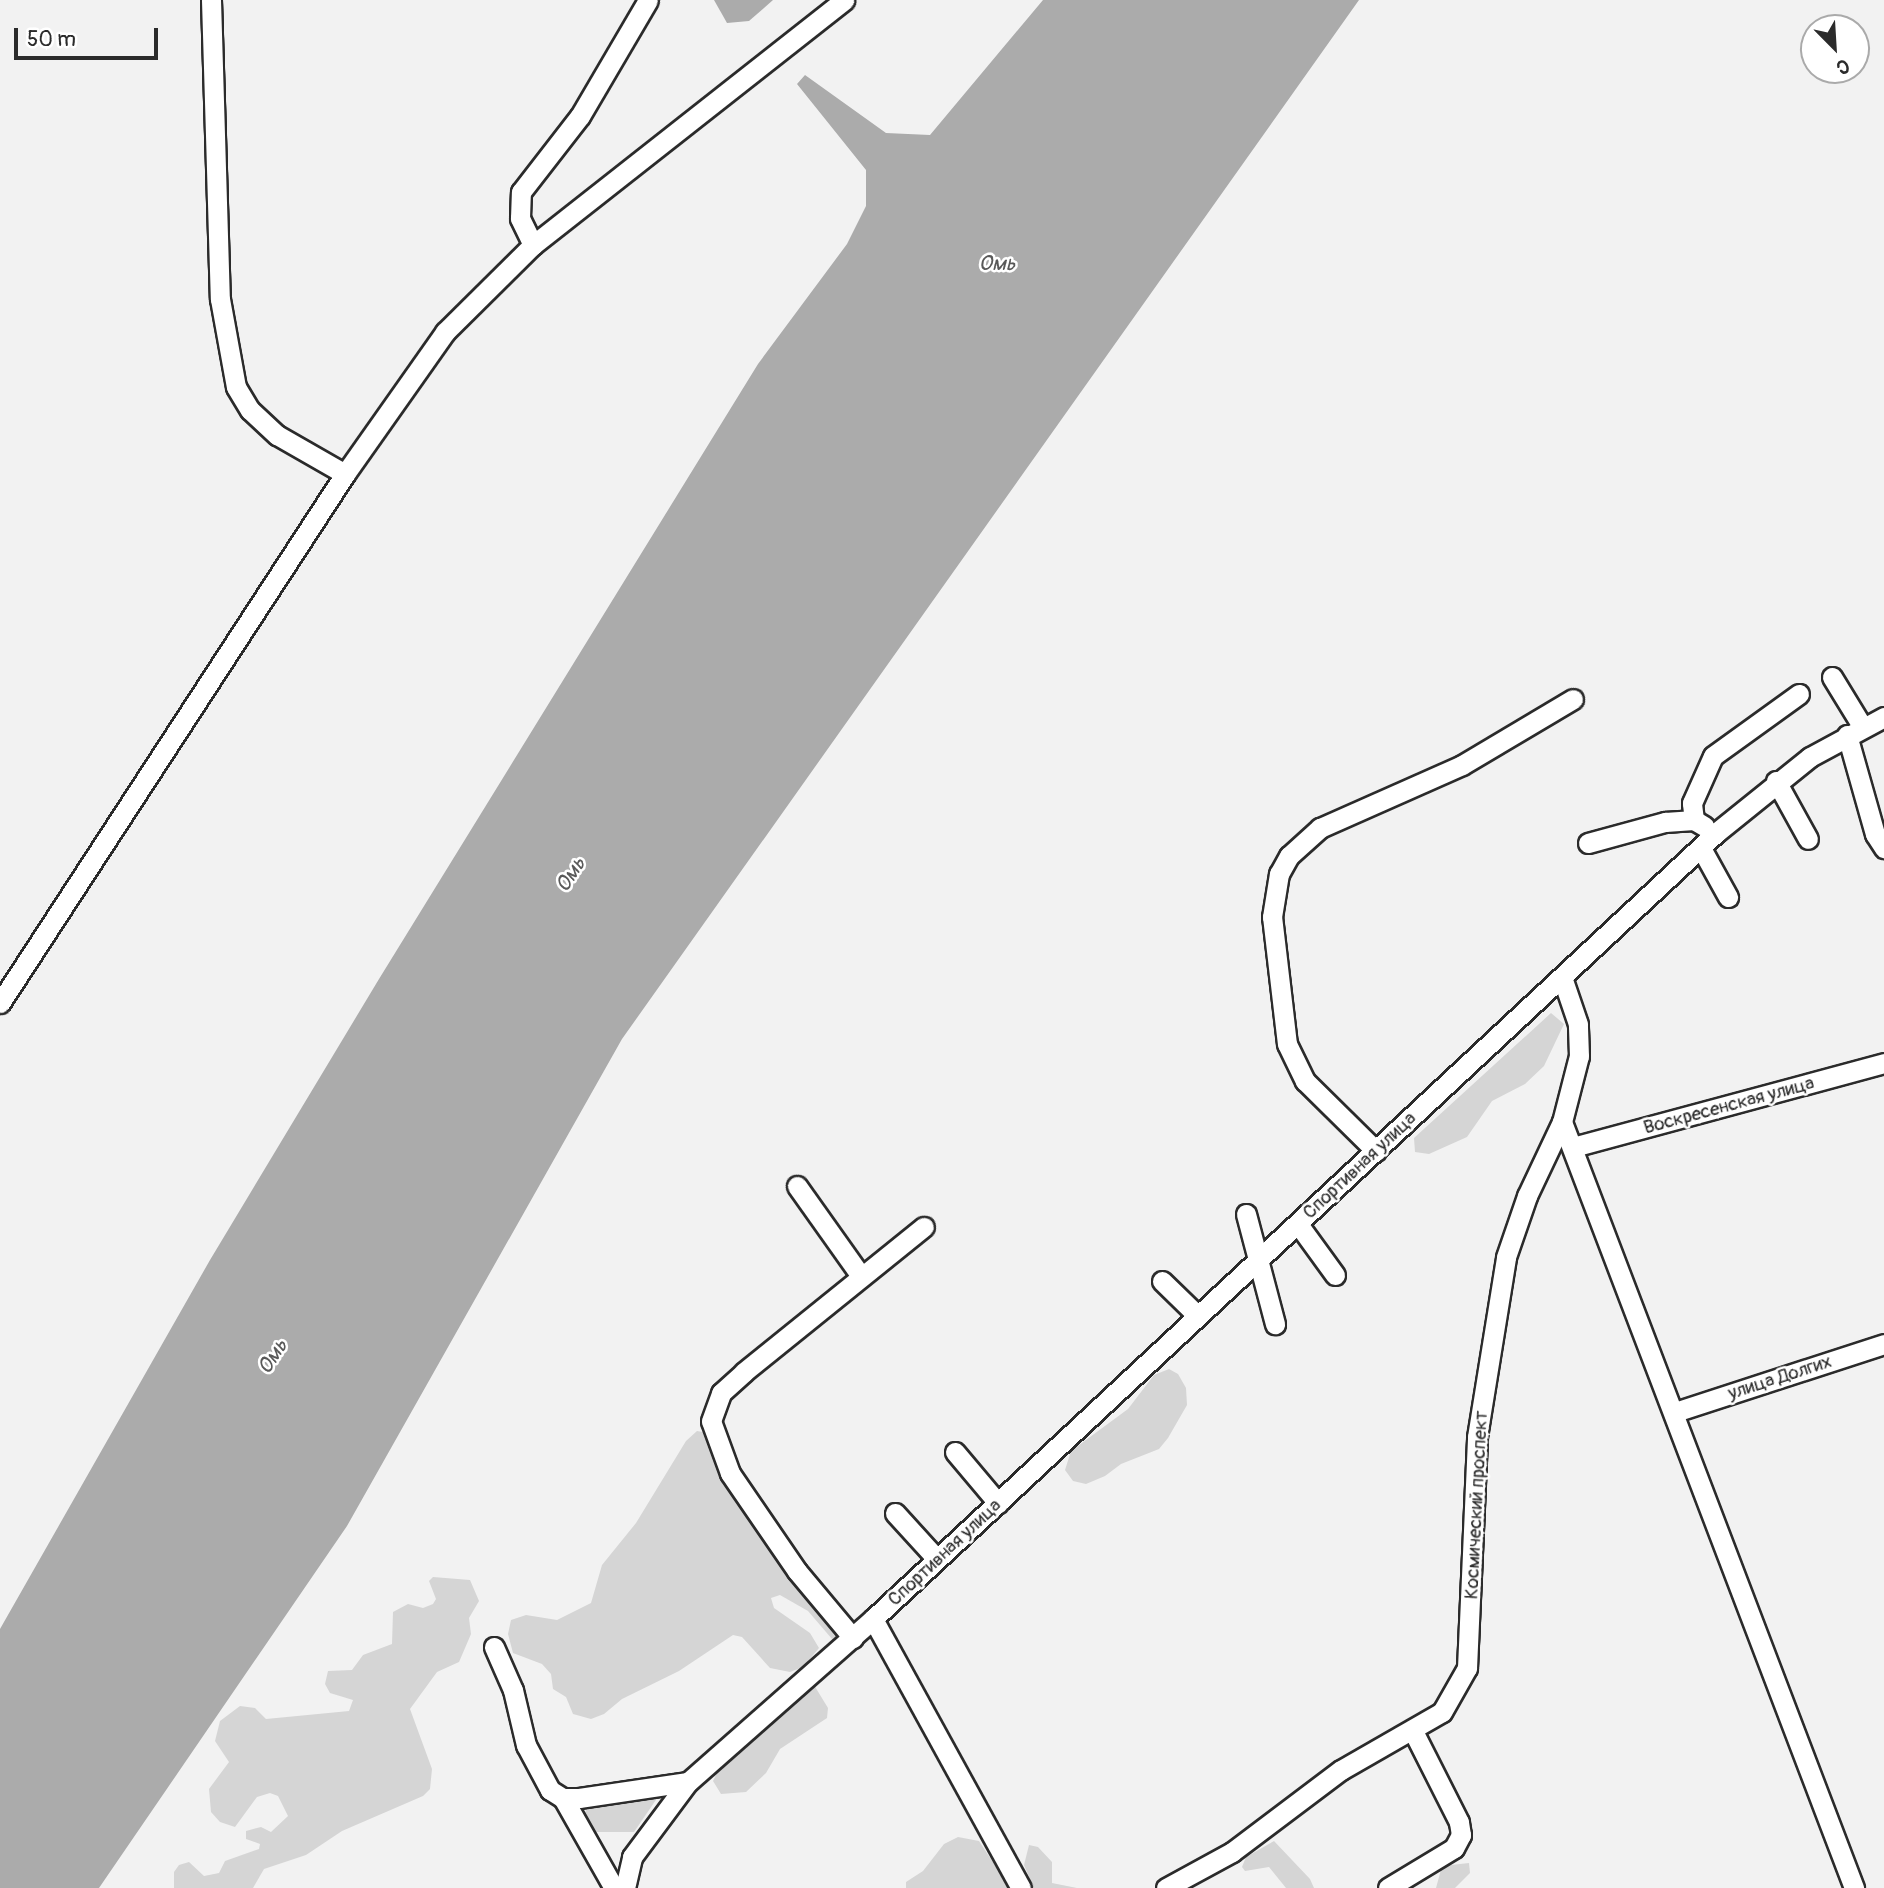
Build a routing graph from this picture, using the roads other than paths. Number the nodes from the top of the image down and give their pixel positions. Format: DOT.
graph roads {
  1 [pos="211,0"];
  2 [pos="648,0"];
  3 [pos="844,0"];
  4 [pos="533,245"];
  5 [pos="345,474"];
  6 [pos="1832,677"];
  7 [pos="1799,694"];
  8 [pos="1573,699"];
  9 [pos="1884,717"];
  10 [pos="1854,731"];
  11 [pos="1776,781"];
  12 [pos="1694,820"];
  13 [pos="1717,832"];
  14 [pos="1808,839"];
  15 [pos="1588,843"];
  16 [pos="1701,848"];
  17 [pos="1884,848"];
  18 [pos="1728,897"];
  19 [pos="1563,980"];
  20 [pos="0,1003"];
  21 [pos="1884,1063"];
  22 [pos="1562,1122"];
  23 [pos="1573,1147"];
  24 [pos="1376,1152"];
  25 [pos="797,1186"];
  26 [pos="1246,1214"];
  27 [pos="1298,1224"];
  28 [pos="925,1227"];
  29 [pos="1258,1260"];
  30 [pos="1335,1275"];
  31 [pos="861,1276"];
  32 [pos="1162,1282"];
  33 [pos="1198,1316"];
  34 [pos="1275,1324"];
  35 [pos="1884,1345"];
  36 [pos="1675,1412"];
  37 [pos="955,1452"];
  38 [pos="998,1503"];
  39 [pos="895,1513"];
  40 [pos="937,1559"];
  41 [pos="873,1619"];
  42 [pos="853,1638"];
  43 [pos="494,1647"];
  44 [pos="1413,1731"];
  45 [pos="688,1782"];
  46 [pos="563,1798"];
  47 [pos="614,1888"];
  48 [pos="625,1888"];
  49 [pos="1021,1888"];
  50 [pos="1166,1888"];
  51 [pos="1388,1888"];
  52 [pos="1854,1888"];
  1 -- 5 [label="street"];
  2 -- 4 [label="street"];
  3 -- 4 [label="street"];
  4 -- 5 [label="street"];
  5 -- 20 [label="street"];
  6 -- 10 [label="street"];
  7 -- 12 [label="street"];
  8 -- 24 [label="street"];
  9 -- 10 [label="street, Спортивная улица"];
  10 -- 11 [label="street, Спортивная улица"];
  10 -- 17 [label="street"];
  11 -- 13 [label="street, Спортивная улица"];
  11 -- 14 [label="street"];
  12 -- 13 [label="street"];
  12 -- 15 [label="street"];
  13 -- 16 [label="street, Спортивная улица"];
  16 -- 18 [label="street"];
  16 -- 19 [label="street, Спортивная улица"];
  19 -- 22 [label="street, Космический проспект"];
  19 -- 24 [label="street, Спортивная улица"];
  21 -- 23 [label="street, Воскресенская улица"];
  22 -- 23 [label="street"];
  22 -- 44 [label="street, Космический проспект"];
  23 -- 36 [label="street"];
  24 -- 27 [label="street, Спортивная улица"];
  25 -- 31 [label="street"];
  26 -- 29 [label="street"];
  27 -- 29 [label="street, Спортивная улица"];
  27 -- 30 [label="street"];
  28 -- 31 [label="street"];
  29 -- 33 [label="street, Спортивная улица"];
  29 -- 34 [label="street"];
  31 -- 42 [label="street"];
  32 -- 33 [label="street"];
  33 -- 38 [label="street, Спортивная улица"];
  35 -- 36 [label="street, улица Долгих"];
  36 -- 52 [label="street"];
  37 -- 38 [label="street"];
  38 -- 40 [label="street, Спортивная улица"];
  39 -- 40 [label="street"];
  40 -- 41 [label="street, Спортивная улица"];
  41 -- 42 [label="street, Спортивная улица"];
  41 -- 49 [label="street"];
  42 -- 45 [label="street, Спортивная улица"];
  43 -- 46 [label="street"];
  44 -- 50 [label="street, Космический проспект"];
  44 -- 51 [label="street"];
  45 -- 46 [label="street"];
  45 -- 48 [label="street, Спортивная улица"];
  46 -- 47 [label="street"];
}
